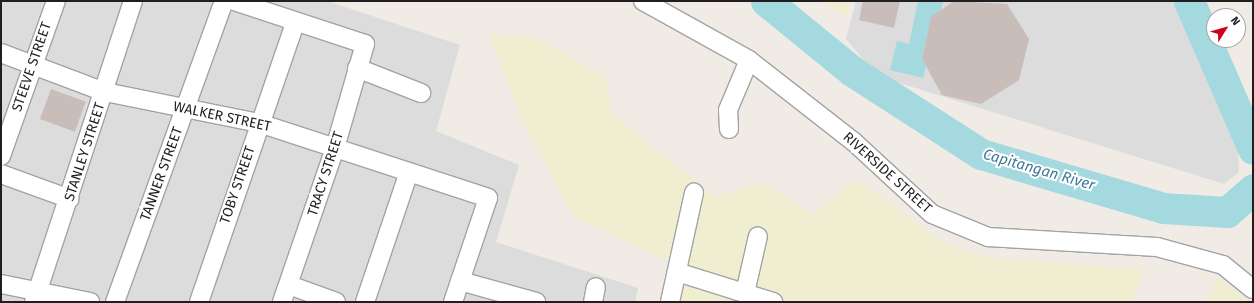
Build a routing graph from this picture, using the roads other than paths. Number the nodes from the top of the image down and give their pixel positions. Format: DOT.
graph roads {
  1 [pos="56,1"];
  2 [pos="132,1"];
  3 [pos="224,1"];
  4 [pos="234,1"];
  5 [pos="643,1"];
  6 [pos="295,23"];
  7 [pos="1,53"];
  8 [pos="748,60"];
  9 [pos="32,64"];
  10 [pos="357,68"];
  11 [pos="105,92"];
  12 [pos="422,93"];
  13 [pos="185,110"];
  14 [pos="259,123"];
  15 [pos="729,129"];
  16 [pos="335,148"];
  17 [pos="1,156"];
  18 [pos="409,172"];
  19 [pos="1,174"];
  20 [pos="694,193"];
  21 [pos="70,199"];
  22 [pos="758,236"];
  23 [pos="677,272"];
  24 [pos="460,281"];
  25 [pos="1,284"];
  26 [pos="289,285"];
  27 [pos="1253,288"];
  28 [pos="745,293"];
  29 [pos="36,297"];
  30 [pos="90,302"];
  31 [pos="116,302"];
  32 [pos="199,302"];
  33 [pos="282,302"];
  34 [pos="336,302"];
  35 [pos="366,302"];
  36 [pos="453,302"];
  37 [pos="533,302"];
  38 [pos="670,302"];
  39 [pos="773,302"];
  1 -- 9 [label="street, STEEVE STREET"];
  2 -- 11 [label="street, STANLEY STREET"];
  3 -- 13 [label="street, TANNER STREET"];
  4 -- 6 [label="street"];
  5 -- 8 [label="street, RIVERSIDE STREET"];
  6 -- 10 [label="street, TRACY STREET"];
  6 -- 14 [label="street, TOBY STREET"];
  7 -- 9 [label="street, WALKER STREET"];
  8 -- 15 [label="street"];
  8 -- 27 [label="street, RIVERSIDE STREET"];
  9 -- 11 [label="street, WALKER STREET"];
  9 -- 17 [label="street, STEEVE STREET"];
  10 -- 12 [label="street"];
  10 -- 16 [label="street, TRACY STREET"];
  11 -- 13 [label="street, WALKER STREET"];
  11 -- 21 [label="street, STANLEY STREET"];
  13 -- 14 [label="street, WALKER STREET"];
  13 -- 31 [label="street, TANNER STREET"];
  14 -- 16 [label="street, WALKER STREET"];
  14 -- 32 [label="street, TOBY STREET"];
  16 -- 18 [label="street, WALKER STREET"];
  16 -- 26 [label="street, TRACY STREET"];
  18 -- 24 [label="street, WALKER STREET"];
  18 -- 35 [label="street"];
  19 -- 21 [label="street"];
  20 -- 23 [label="street"];
  21 -- 29 [label="street, STANLEY STREET"];
  22 -- 28 [label="street"];
  23 -- 28 [label="street"];
  23 -- 38 [label="street"];
  24 -- 36 [label="street"];
  24 -- 37 [label="street"];
  25 -- 29 [label="street"];
  26 -- 33 [label="street, TRACY STREET"];
  26 -- 34 [label="street"];
  28 -- 39 [label="street"];
  29 -- 30 [label="street"];
}
